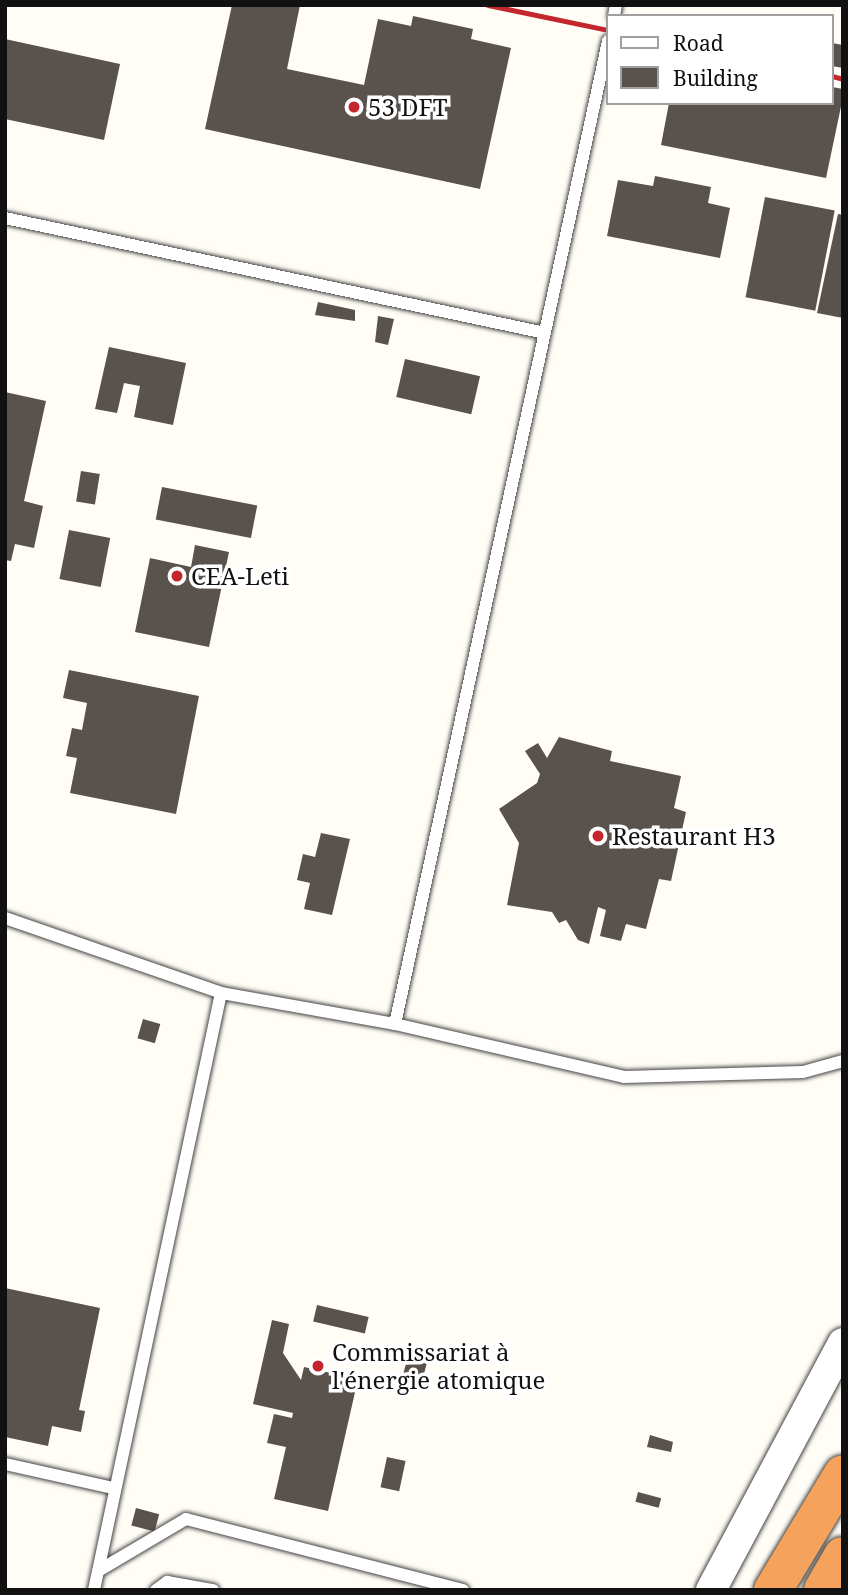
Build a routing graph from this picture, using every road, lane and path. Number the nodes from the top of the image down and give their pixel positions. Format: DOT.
graph roads {
  1 [pos="606,50"];
  2 [pos="5,218"];
  3 [pos="545,333"];
  4 [pos="5,918"];
  5 [pos="221,993"];
  6 [pos="395,1024"];
  7 [pos="843,1061"];
  8 [pos="843,1343"];
  9 [pos="5,1464"];
  10 [pos="843,1474"];
  11 [pos="113,1488"];
  12 [pos="843,1556"];
  13 [pos="98,1571"];
  14 [pos="94,1590"];
  15 [pos="156,1590"];
  16 [pos="213,1590"];
  17 [pos="463,1590"];
  18 [pos="711,1590"];
  19 [pos="773,1590"];
  20 [pos="823,1590"];
  1 -- 3 [label="lane"];
  2 -- 3 [label="lane"];
  3 -- 6 [label="lane"];
  4 -- 5 [label="lane"];
  5 -- 6 [label="lane"];
  5 -- 11 [label="lane"];
  6 -- 7 [label="lane"];
  8 -- 18 [label="street"];
  9 -- 11 [label="lane"];
  10 -- 19 [label="highway"];
  11 -- 13 [label="lane"];
  12 -- 20 [label="highway"];
  13 -- 14 [label="lane"];
  13 -- 17 [label="lane"];
  15 -- 16 [label="lane"];
}
